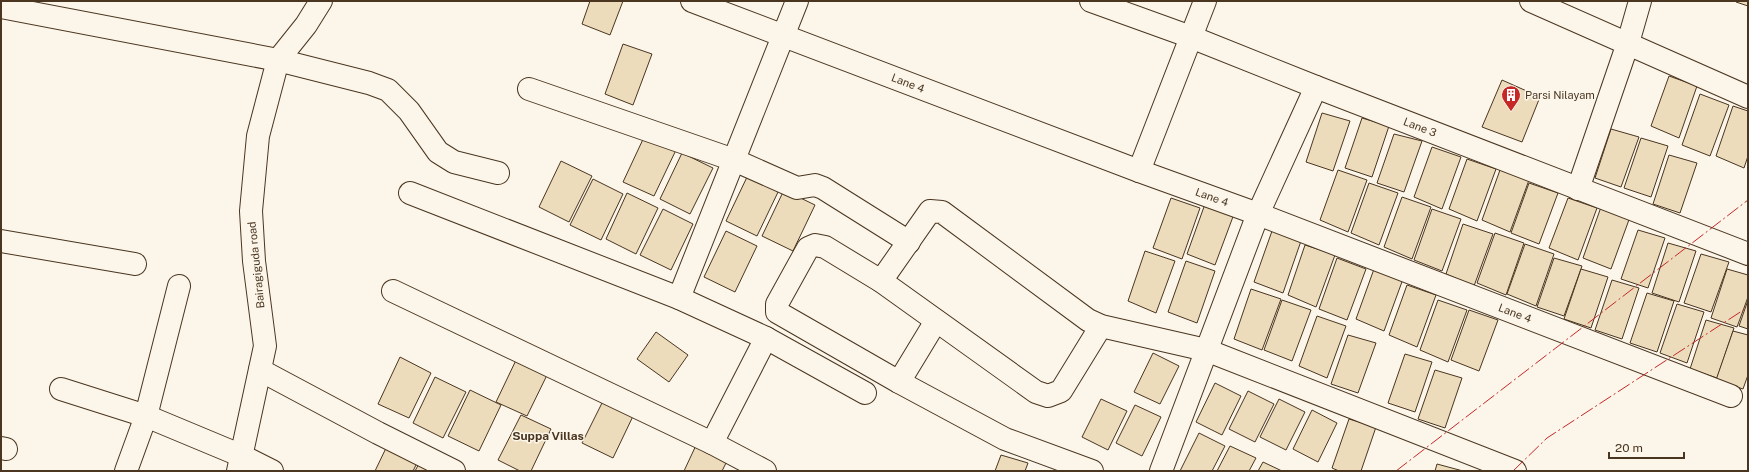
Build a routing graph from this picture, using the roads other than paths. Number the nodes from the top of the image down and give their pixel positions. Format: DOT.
graph roads {
  1 [pos="321,1"];
  2 [pos="692,1"];
  3 [pos="797,1"];
  4 [pos="1091,1"];
  5 [pos="1205,1"];
  6 [pos="1531,1"];
  7 [pos="1640,1"];
  8 [pos="1,7"];
  9 [pos="783,36"];
  10 [pos="1192,37"];
  11 [pos="1628,43"];
  12 [pos="278,60"];
  13 [pos="1316,87"];
  14 [pos="529,89"];
  15 [pos="1748,97"];
  16 [pos="734,160"];
  17 [pos="1139,171"];
  18 [pos="498,173"];
  19 [pos="1578,189"];
  20 [pos="410,193"];
  21 [pos="1258,214"];
  22 [pos="1,241"];
  23 [pos="909,242"];
  24 [pos="1748,254"];
  25 [pos="135,264"];
  26 [pos="881,281"];
  27 [pos="179,286"];
  28 [pos="393,291"];
  29 [pos="679,298"];
  30 [pos="936,321"];
  31 [pos="1101,326"];
  32 [pos="766,338"];
  33 [pos="1206,350"];
  34 [pos="260,370"];
  35 [pos="898,382"];
  36 [pos="61,389"];
  37 [pos="865,393"];
  38 [pos="1731,396"];
  39 [pos="146,416"];
  40 [pos="712,443"];
  41 [pos="240,463"];
  42 [pos="126,471"];
  43 [pos="272,471"];
  44 [pos="454,471"];
  45 [pos="765,471"];
  46 [pos="1092,471"];
  47 [pos="1161,471"];
  48 [pos="1515,471"];
  1 -- 12 [label="street, Bairagiguda road"];
  2 -- 9 [label="street, Lane 4"];
  3 -- 9 [label="street"];
  4 -- 10 [label="street, Lane 3"];
  5 -- 10 [label="street"];
  6 -- 11 [label="street"];
  7 -- 11 [label="street"];
  8 -- 12 [label="street"];
  9 -- 16 [label="street"];
  9 -- 17 [label="street, Lane 4"];
  10 -- 13 [label="street, Lane 3"];
  10 -- 17 [label="street"];
  11 -- 15 [label="street"];
  11 -- 19 [label="street"];
  12 -- 18 [label="street"];
  12 -- 34 [label="street, Bairagiguda road"];
  13 -- 19 [label="street, Lane 3"];
  13 -- 21 [label="street"];
  14 -- 16 [label="street"];
  16 -- 23 [label="street"];
  16 -- 29 [label="street"];
  17 -- 21 [label="street, Lane 4"];
  19 -- 24 [label="street, Lane 3"];
  20 -- 29 [label="street"];
  21 -- 33 [label="street"];
  21 -- 38 [label="street, Lane 4"];
  22 -- 25 [label="street"];
  23 -- 26 [label="street"];
  23 -- 31 [label="street"];
  26 -- 30 [label="street"];
  26 -- 35 [label="street"];
  27 -- 39 [label="street"];
  28 -- 40 [label="street"];
  29 -- 32 [label="street"];
  30 -- 31 [label="street"];
  30 -- 35 [label="street"];
  31 -- 33 [label="street"];
  32 -- 37 [label="street"];
  32 -- 40 [label="street"];
  33 -- 47 [label="street"];
  33 -- 48 [label="street"];
  34 -- 41 [label="street, Bairagiguda road"];
  34 -- 44 [label="street"];
  35 -- 46 [label="street"];
  36 -- 39 [label="street"];
  39 -- 41 [label="street"];
  39 -- 42 [label="street"];
  40 -- 45 [label="street"];
  41 -- 43 [label="street"];
}
